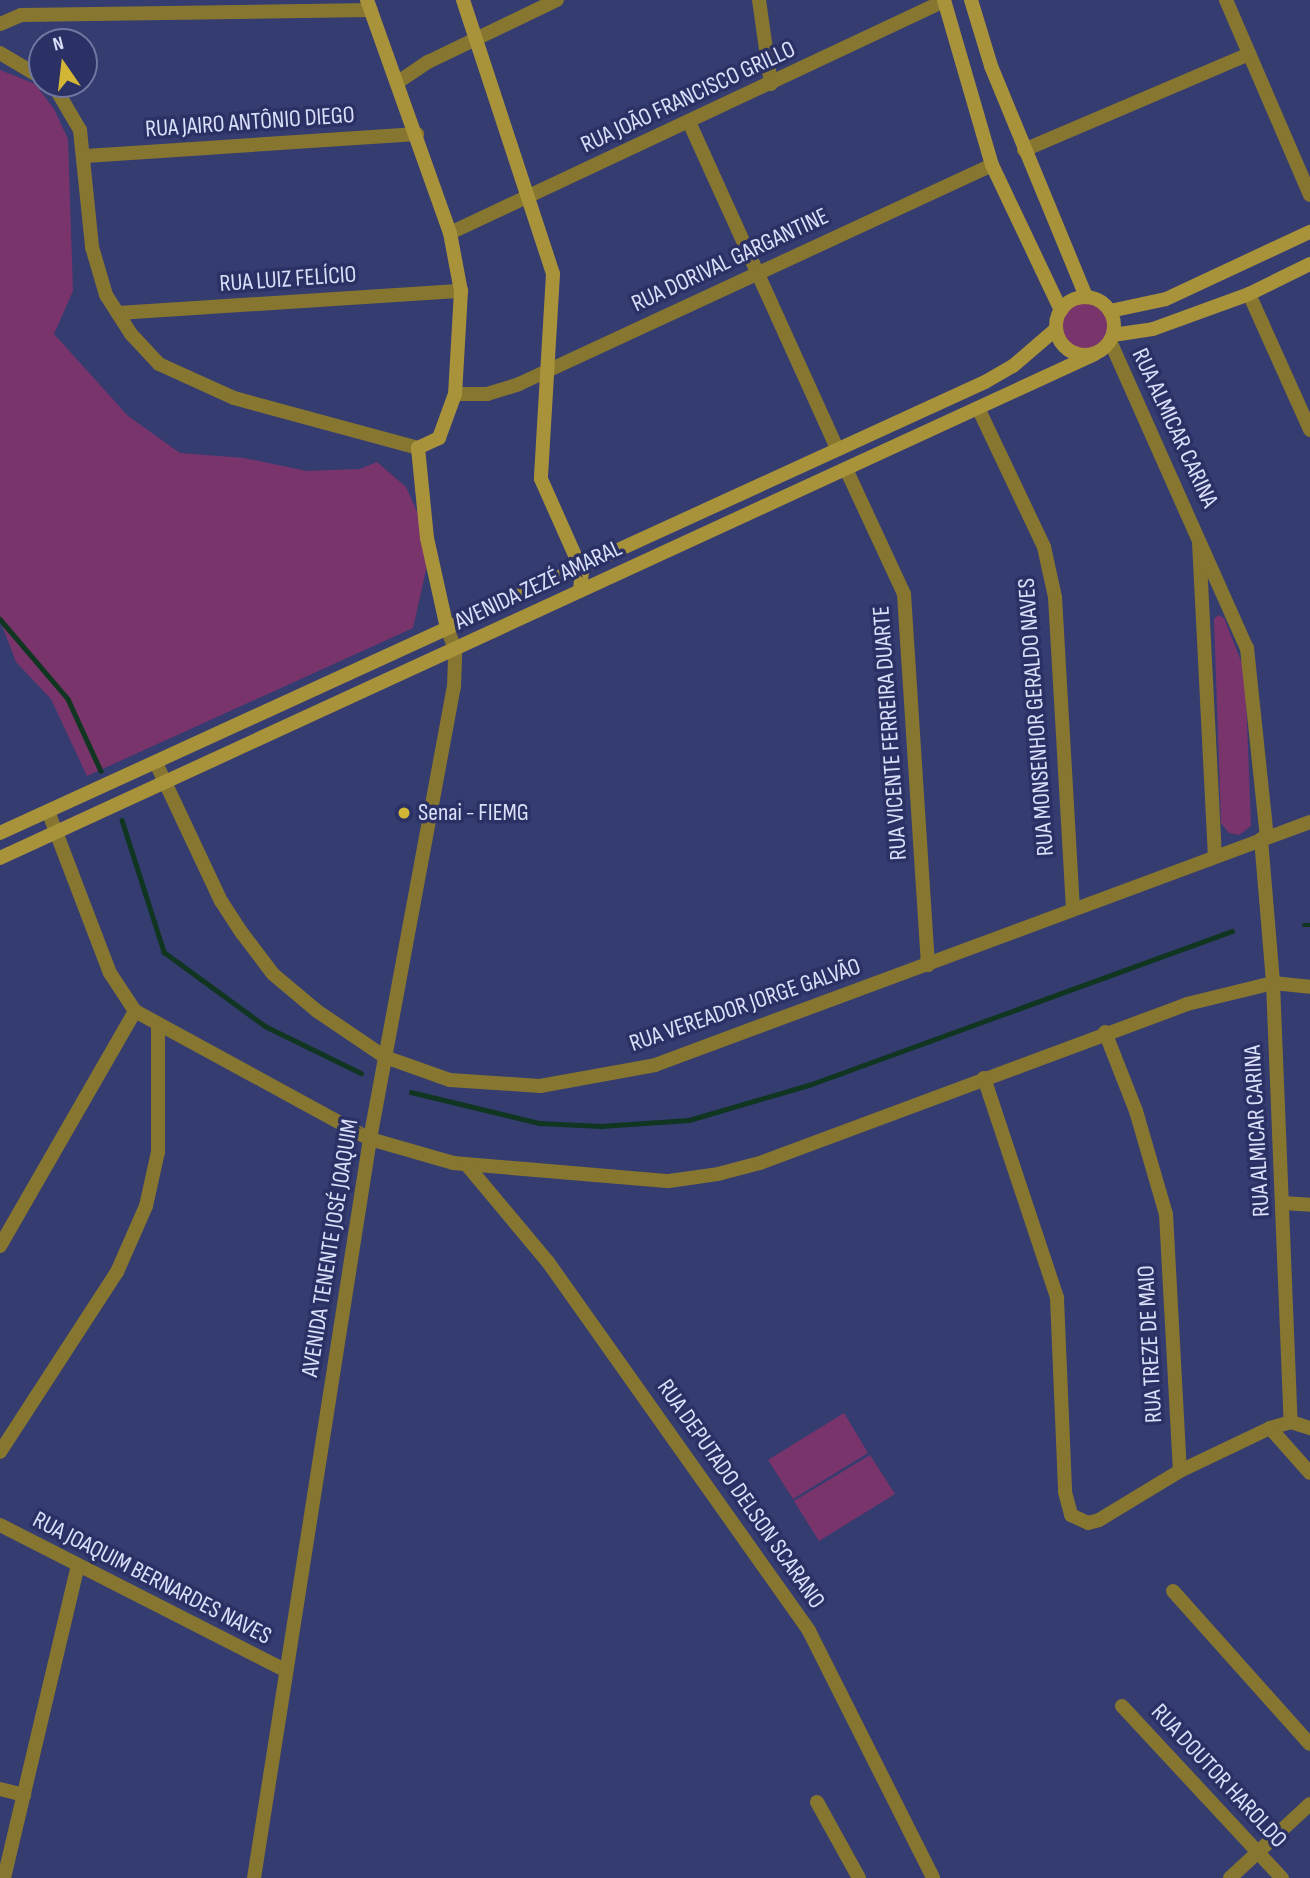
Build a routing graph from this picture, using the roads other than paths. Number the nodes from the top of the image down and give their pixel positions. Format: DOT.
graph roads {
  1 [pos="463,0"];
  2 [pos="557,0"];
  3 [pos="759,0"];
  4 [pos="971,0"];
  5 [pos="1226,0"];
  6 [pos="944,1"];
  7 [pos="369,5"];
  8 [pos="0,24"];
  9 [pos="475,38"];
  10 [pos="0,53"];
  11 [pos="1249,54"];
  12 [pos="28,70"];
  13 [pos="398,82"];
  14 [pos="772,84"];
  15 [pos="61,98"];
  16 [pos="689,122"];
  17 [pos="417,134"];
  18 [pos="1024,150"];
  19 [pos="86,156"];
  20 [pos="992,165"];
  21 [pos="1310,195"];
  22 [pos="527,196"];
  23 [pos="1310,232"];
  24 [pos="450,233"];
  25 [pos="1310,264"];
  26 [pos="755,273"];
  27 [pos="461,291"];
  28 [pos="1249,293"];
  29 [pos="1086,297"];
  30 [pos="1061,310"];
  31 [pos="1110,311"];
  32 [pos="118,313"];
  33 [pos="1056,329"];
  34 [pos="1112,338"];
  35 [pos="1095,354"];
  36 [pos="548,370"];
  37 [pos="455,394"];
  38 [pos="979,410"];
  39 [pos="1310,430"];
  40 [pos="418,448"];
  41 [pos="837,448"];
  42 [pos="846,469"];
  43 [pos="1199,533"];
  44 [pos="580,566"];
  45 [pos="580,591"];
  46 [pos="447,628"];
  47 [pos="455,649"];
  48 [pos="156,763"];
  49 [pos="163,783"];
  50 [pos="48,811"];
  51 [pos="1310,822"];
  52 [pos="56,832"];
  53 [pos="0,833"];
  54 [pos="1264,838"];
  55 [pos="1215,856"];
  56 [pos="0,858"];
  57 [pos="1073,909"];
  58 [pos="928,965"];
  59 [pos="1273,983"];
  60 [pos="1310,987"];
  61 [pos="135,1011"];
  62 [pos="158,1027"];
  63 [pos="1105,1032"];
  64 [pos="385,1057"];
  65 [pos="984,1078"];
  66 [pos="370,1139"];
  67 [pos="466,1164"];
  68 [pos="1283,1203"];
  69 [pos="1310,1205"];
  70 [pos="0,1246"];
  71 [pos="1291,1422"];
  72 [pos="1270,1428"];
  73 [pos="1310,1428"];
  74 [pos="0,1452"];
  75 [pos="1180,1471"];
  76 [pos="1310,1473"];
  77 [pos="0,1525"];
  78 [pos="78,1566"];
  79 [pos="1173,1591"];
  80 [pos="284,1670"];
  81 [pos="1122,1706"];
  82 [pos="1310,1744"];
  83 [pos="0,1788"];
  84 [pos="24,1795"];
  85 [pos="817,1802"];
  86 [pos="1310,1804"];
  87 [pos="1258,1852"];
  88 [pos="4,1878"];
  89 [pos="254,1878"];
  90 [pos="859,1878"];
  91 [pos="933,1878"];
  92 [pos="1230,1878"];
  93 [pos="1282,1878"];
  1 -- 9 [label="main road"];
  2 -- 9 [label="street"];
  3 -- 14 [label="street"];
  4 -- 18 [label="main road"];
  5 -- 11 [label="street"];
  6 -- 14 [label="street, RUA JOÃO FRANCISCO GRILLO"];
  6 -- 20 [label="main road"];
  7 -- 8 [label="street"];
  7 -- 13 [label="main road"];
  9 -- 13 [label="street"];
  9 -- 22 [label="main road"];
  10 -- 12 [label="street"];
  11 -- 18 [label="street"];
  11 -- 21 [label="street"];
  13 -- 17 [label="main road"];
  14 -- 16 [label="street, RUA JOÃO FRANCISCO GRILLO"];
  15 -- 19 [label="street"];
  16 -- 22 [label="street, RUA JOÃO FRANCISCO GRILLO"];
  16 -- 26 [label="street"];
  17 -- 19 [label="street, RUA JAIRO ANTÔNIO DIEGO"];
  17 -- 24 [label="main road"];
  18 -- 29 [label="main road"];
  19 -- 32 [label="street"];
  20 -- 26 [label="street, RUA DORIVAL GARGANTINE"];
  20 -- 30 [label="main road"];
  22 -- 24 [label="street, RUA JOÃO FRANCISCO GRILLO"];
  22 -- 36 [label="main road"];
  23 -- 31 [label="main road"];
  24 -- 27 [label="main road"];
  25 -- 28 [label="main road"];
  26 -- 36 [label="street, RUA DORIVAL GARGANTINE"];
  26 -- 41 [label="street"];
  27 -- 32 [label="street, RUA LUIZ FELÍCIO"];
  27 -- 37 [label="main road"];
  28 -- 34 [label="main road"];
  28 -- 39 [label="street"];
  29 -- 30 [label="main road"];
  29 -- 31 [label="main road"];
  30 -- 33 [label="main road"];
  31 -- 34 [label="main road"];
  32 -- 40 [label="street"];
  33 -- 35 [label="main road"];
  33 -- 41 [label="main road, AVENIDA ZEZÉ AMARAL"];
  34 -- 35 [label="main road, AVENIDA ZEZÉ AMARAL"];
  34 -- 43 [label="street, RUA ALMICAR CARINA"];
  35 -- 38 [label="main road, AVENIDA ZEZÉ AMARAL"];
  36 -- 37 [label="street, RUA DORIVAL GARGANTINE"];
  36 -- 44 [label="main road"];
  37 -- 40 [label="main road"];
  38 -- 42 [label="main road, AVENIDA ZEZÉ AMARAL"];
  38 -- 57 [label="street, RUA MONSENHOR GERALDO NAVES"];
  40 -- 46 [label="main road"];
  41 -- 44 [label="main road, AVENIDA ZEZÉ AMARAL"];
  42 -- 45 [label="main road, AVENIDA ZEZÉ AMARAL"];
  42 -- 58 [label="street, RUA VICENTE FERREIRA DUARTE"];
  43 -- 54 [label="street, RUA ALMICAR CARINA"];
  43 -- 55 [label="street, RUA ALMICAR CARINA"];
  44 -- 45 [label="main road"];
  44 -- 46 [label="main road, AVENIDA ZEZÉ AMARAL"];
  45 -- 47 [label="main road, AVENIDA ZEZÉ AMARAL"];
  46 -- 47 [label="street, AVENIDA TENENTE JOSÉ JOAQUIM"];
  46 -- 48 [label="main road, AVENIDA ZEZÉ AMARAL"];
  47 -- 49 [label="main road, AVENIDA ZEZÉ AMARAL"];
  47 -- 64 [label="street, AVENIDA TENENTE JOSÉ JOAQUIM"];
  48 -- 49 [label="street, RUA VEREADOR JORGE GALVÃO"];
  48 -- 50 [label="main road, AVENIDA ZEZÉ AMARAL"];
  49 -- 52 [label="main road, AVENIDA ZEZÉ AMARAL"];
  49 -- 64 [label="street, RUA VEREADOR JORGE GALVÃO"];
  50 -- 52 [label="street"];
  50 -- 53 [label="main road, AVENIDA ZEZÉ AMARAL"];
  51 -- 54 [label="street, RUA VEREADOR JORGE GALVÃO"];
  52 -- 56 [label="main road, AVENIDA ZEZÉ AMARAL"];
  52 -- 61 [label="street"];
  54 -- 55 [label="street, RUA VEREADOR JORGE GALVÃO"];
  54 -- 59 [label="street, RUA ALMICAR CARINA"];
  55 -- 57 [label="street, RUA VEREADOR JORGE GALVÃO"];
  57 -- 58 [label="street, RUA VEREADOR JORGE GALVÃO"];
  58 -- 64 [label="street, RUA VEREADOR JORGE GALVÃO"];
  59 -- 60 [label="street"];
  59 -- 63 [label="street"];
  59 -- 68 [label="street, RUA ALMICAR CARINA"];
  61 -- 62 [label="street"];
  61 -- 70 [label="street"];
  62 -- 66 [label="street"];
  62 -- 74 [label="street"];
  63 -- 65 [label="street"];
  63 -- 75 [label="street, RUA TREZE DE MAIO"];
  64 -- 66 [label="street, AVENIDA TENENTE JOSÉ JOAQUIM"];
  65 -- 67 [label="street"];
  65 -- 75 [label="street"];
  66 -- 67 [label="street"];
  66 -- 80 [label="street, AVENIDA TENENTE JOSÉ JOAQUIM"];
  67 -- 91 [label="street, RUA DEPUTADO DELSON SCARANO"];
  68 -- 69 [label="street"];
  68 -- 71 [label="street, RUA ALMICAR CARINA"];
  71 -- 72 [label="street"];
  71 -- 73 [label="street"];
  72 -- 75 [label="street"];
  72 -- 76 [label="street"];
  77 -- 78 [label="street, RUA JOAQUIM BERNARDES NAVES"];
  78 -- 80 [label="street, RUA JOAQUIM BERNARDES NAVES"];
  78 -- 84 [label="street"];
  79 -- 82 [label="street"];
  80 -- 89 [label="street, AVENIDA TENENTE JOSÉ JOAQUIM"];
  81 -- 87 [label="street, RUA DOUTOR HAROLDO"];
  83 -- 84 [label="street"];
  84 -- 88 [label="street"];
  85 -- 90 [label="street"];
  86 -- 87 [label="street"];
  87 -- 92 [label="street"];
  87 -- 93 [label="street, RUA DOUTOR HAROLDO"];
}
